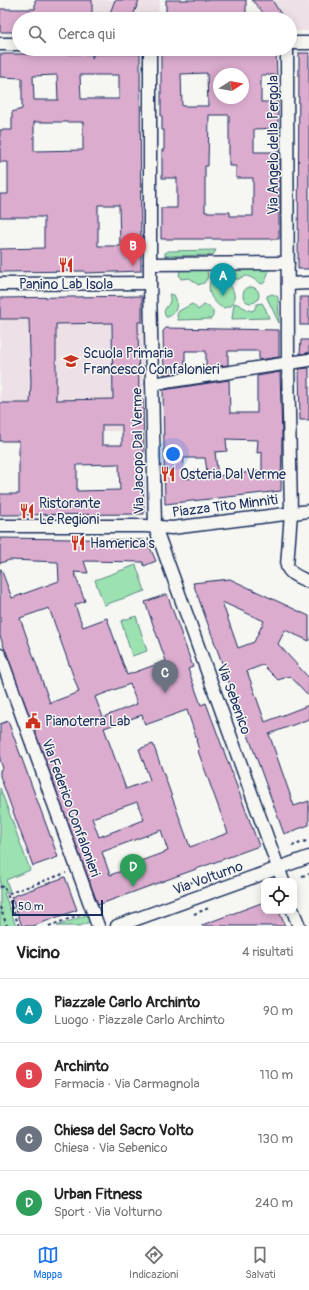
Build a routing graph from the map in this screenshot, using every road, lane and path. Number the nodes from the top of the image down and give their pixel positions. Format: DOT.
graph roads {
  1 [pos="297,43"];
  2 [pos="309,43"];
  3 [pos="0,44"];
  4 [pos="12,44"];
  5 [pos="150,56"];
  6 [pos="288,56"];
  7 [pos="288,263"];
  8 [pos="150,264"];
  9 [pos="150,283"];
  10 [pos="309,283"];
  11 [pos="0,284"];
  12 [pos="288,284"];
  13 [pos="309,360"];
  14 [pos="288,364"];
  15 [pos="152,384"];
  16 [pos="309,511"];
  17 [pos="291,513"];
  18 [pos="0,526"];
  19 [pos="155,527"];
  20 [pos="309,582"];
  21 [pos="0,655"];
  22 [pos="309,840"];
  23 [pos="292,846"];
  24 [pos="309,857"];
  25 [pos="278,868"];
  26 [pos="77,869"];
  27 [pos="309,874"];
  28 [pos="302,876"];
  29 [pos="282,878"];
  30 [pos="200,880"];
  31 [pos="184,885"];
  32 [pos="0,888"];
  33 [pos="7,894"];
  34 [pos="0,907"];
  35 [pos="209,908"];
  36 [pos="82,914"];
  37 [pos="194,914"];
  38 [pos="294,914"];
  39 [pos="7,926"];
  40 [pos="19,926"];
  41 [pos="49,926"];
  42 [pos="98,926"];
  43 [pos="116,926"];
  44 [pos="299,926"];
  1 -- 2 [label="street"];
  3 -- 4 [label="street"];
  5 -- 8 [label="street, Via Jacopo Dal Verme"];
  6 -- 7 [label="street, Via Angelo della Pergola"];
  7 -- 8 [label="street"];
  7 -- 12 [label="street, Via Angelo della Pergola"];
  8 -- 9 [label="street, Via Jacopo Dal Verme"];
  9 -- 11 [label="street"];
  9 -- 15 [label="street, Via Jacopo Dal Verme"];
  10 -- 12 [label="street"];
  12 -- 14 [label="street, Via Angelo della Pergola"];
  13 -- 14 [label="street"];
  14 -- 15 [label="street"];
  14 -- 17 [label="street"];
  15 -- 19 [label="street, Via Jacopo Dal Verme"];
  16 -- 17 [label="street"];
  17 -- 19 [label="street, Piazza Tito Minniti"];
  17 -- 20 [label="street, Piazza Tito Minniti"];
  18 -- 19 [label="street, Piazza Tito Minniti"];
  19 -- 25 [label="street, Via Sebenico"];
  21 -- 26 [label="street, Via Federico Confalonieri"];
  22 -- 23 [label="path"];
  24 -- 25 [label="street, Via Volturno"];
  25 -- 29 [label="street, Via Sebenico"];
  25 -- 43 [label="street, Via Volturno"];
  26 -- 33 [label="path"];
  26 -- 42 [label="street, Via Federico Confalonieri"];
  27 -- 28 [label="path"];
  30 -- 31 [label="path"];
  32 -- 33 [label="path"];
  33 -- 40 [label="path"];
  34 -- 39 [label="path"];
  35 -- 37 [label="path"];
  36 -- 41 [label="path"];
  38 -- 44 [label="street"];
}
